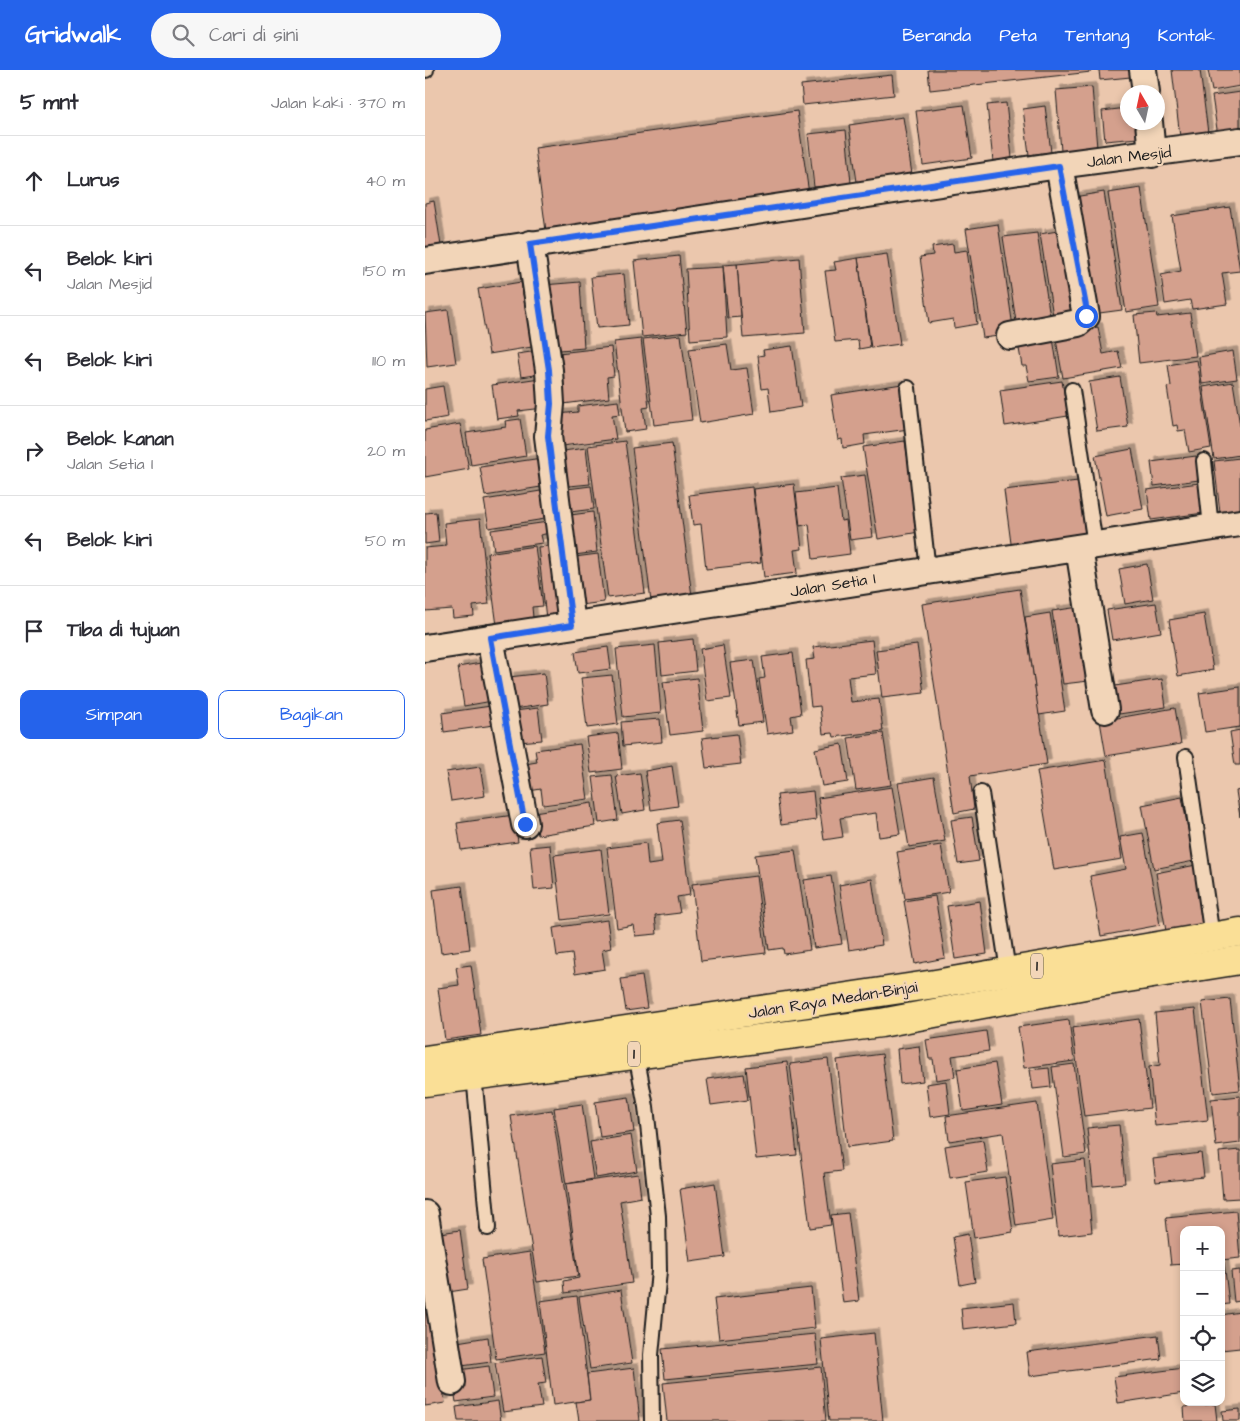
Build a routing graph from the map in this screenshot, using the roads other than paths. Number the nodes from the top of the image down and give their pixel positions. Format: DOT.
graph roads {
  1 [pos="1143,70"];
  2 [pos="1145,85"];
  3 [pos="1150,130"];
  4 [pos="1240,141"];
  5 [pos="1152,154"];
  6 [pos="1059,166"];
  7 [pos="530,244"];
  8 [pos="425,261"];
  9 [pos="1010,336"];
  10 [pos="908,388"];
  11 [pos="1072,390"];
  12 [pos="1204,461"];
  13 [pos="1240,523"];
  14 [pos="1211,527"];
  15 [pos="1087,546"];
  16 [pos="928,571"];
  17 [pos="572,625"];
  18 [pos="490,638"];
  19 [pos="425,648"];
  20 [pos="1105,710"];
  21 [pos="1186,757"];
  22 [pos="981,793"];
  23 [pos="525,824"];
  24 [pos="1240,932"];
  25 [pos="1212,937"];
  26 [pos="1240,960"];
  27 [pos="1008,971"];
  28 [pos="636,1054"];
  29 [pos="425,1060"];
  30 [pos="474,1075"];
  31 [pos="425,1082"];
  32 [pos="425,1214"];
  33 [pos="488,1228"];
  34 [pos="452,1382"];
  35 [pos="652,1421"];
  1 -- 2 [label="street"];
  3 -- 5 [label="street"];
  4 -- 5 [label="street, Jalan Mesjid"];
  5 -- 6 [label="street, Jalan Mesjid"];
  6 -- 7 [label="street, Jalan Mesjid"];
  6 -- 9 [label="street"];
  7 -- 8 [label="street, Jalan Mesjid"];
  7 -- 17 [label="street"];
  10 -- 16 [label="lane"];
  11 -- 15 [label="lane"];
  12 -- 14 [label="lane"];
  13 -- 14 [label="street, Jalan Setia I"];
  14 -- 15 [label="street, Jalan Setia I"];
  15 -- 16 [label="street, Jalan Setia I"];
  15 -- 20 [label="street"];
  16 -- 17 [label="street, Jalan Setia I"];
  17 -- 18 [label="street, Jalan Setia I"];
  18 -- 19 [label="street, Jalan Setia I"];
  18 -- 23 [label="street"];
  21 -- 25 [label="lane"];
  22 -- 27 [label="lane"];
  24 -- 25 [label="highway, Jalan Raya Medan-Binjai / 1"];
  25 -- 27 [label="highway, Jalan Raya Medan-Binjai / 1"];
  26 -- 28 [label="highway, Jalan Raya Medan-Binjai / 1"];
  27 -- 29 [label="highway, Jalan Raya Medan-Binjai / 1"];
  28 -- 30 [label="highway, Jalan Raya Medan-Binjai / 1"];
  28 -- 35 [label="lane"];
  30 -- 31 [label="highway, Jalan Raya Medan-Binjai / 1"];
  30 -- 33 [label="lane"];
  32 -- 34 [label="street"];
}
